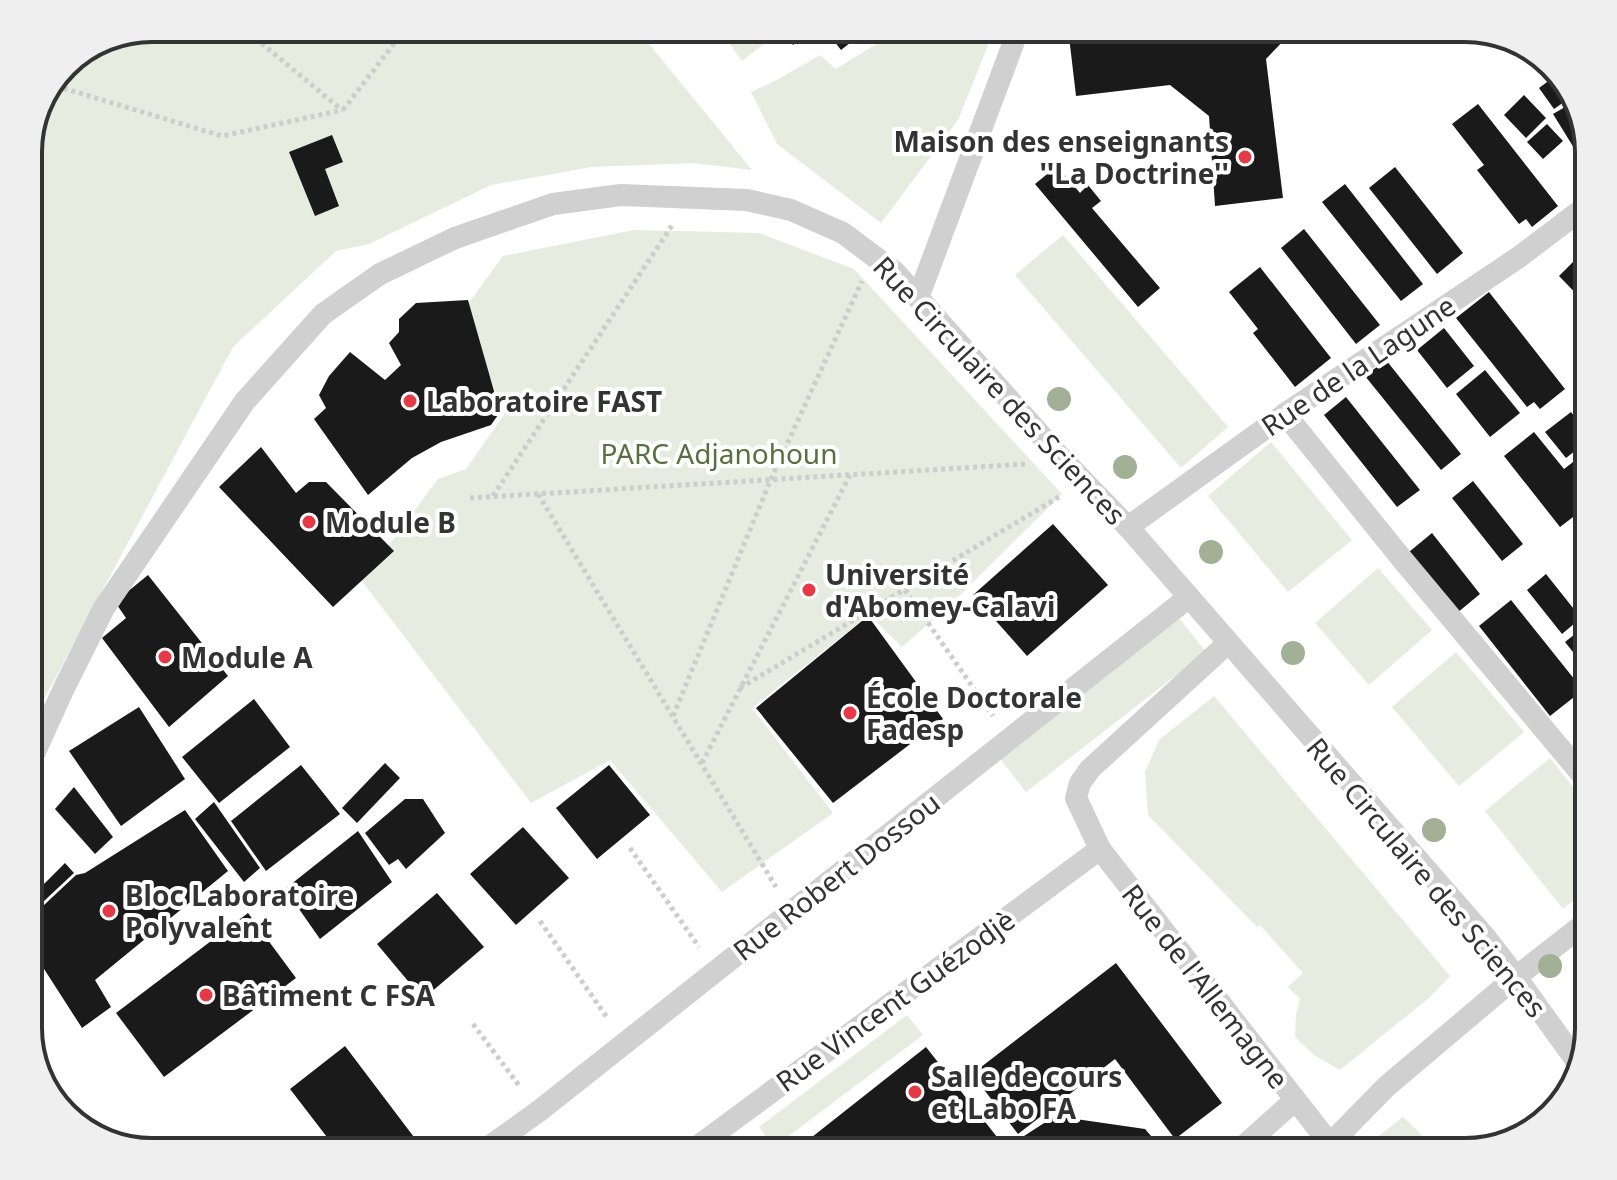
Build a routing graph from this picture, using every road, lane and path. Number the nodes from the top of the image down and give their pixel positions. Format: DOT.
graph roads {
  1 [pos="260,42"];
  2 [pos="395,42"];
  3 [pos="1014,42"];
  4 [pos="63,88"];
  5 [pos="343,110"];
  6 [pos="691,197"];
  7 [pos="1575,215"];
  8 [pos="874,255"];
  9 [pos="918,298"];
  10 [pos="1285,414"];
  11 [pos="1064,461"];
  12 [pos="850,475"];
  13 [pos="771,479"];
  14 [pos="1084,482"];
  15 [pos="538,494"];
  16 [pos="492,497"];
  17 [pos="470,498"];
  18 [pos="1128,527"];
  19 [pos="905,590"];
  20 [pos="1189,597"];
  21 [pos="1228,643"];
  22 [pos="740,688"];
  23 [pos="673,716"];
  24 [pos="42,736"];
  25 [pos="1009,739"];
  26 [pos="701,763"];
  27 [pos="1575,766"];
  28 [pos="630,848"];
  29 [pos="1100,849"];
  30 [pos="791,911"];
  31 [pos="540,921"];
  32 [pos="1575,931"];
  33 [pos="716,971"];
  34 [pos="1516,977"];
  35 [pos="473,1024"];
  36 [pos="625,1043"];
  37 [pos="1571,1054"];
  38 [pos="1294,1101"];
  39 [pos="539,1111"];
  40 [pos="501,1138"];
  41 [pos="709,1138"];
  42 [pos="1253,1138"];
  43 [pos="1320,1138"];
  44 [pos="1337,1138"];
  1 -- 5 [label="path"];
  2 -- 5 [label="path"];
  3 -- 9 [label="lane"];
  4 -- 5 [label="path"];
  6 -- 8 [label="lane, Rue Circulaire des Sciences"];
  6 -- 16 [label="path"];
  6 -- 24 [label="lane, Rue Circulaire des Sciences"];
  7 -- 10 [label="lane, Rue de la Lagune"];
  8 -- 9 [label="lane, Rue Circulaire des Sciences"];
  8 -- 13 [label="path"];
  9 -- 11 [label="lane, Rue Circulaire des Sciences"];
  10 -- 18 [label="lane, Rue de la Lagune"];
  10 -- 27 [label="lane"];
  11 -- 12 [label="path"];
  11 -- 14 [label="lane, Rue Circulaire des Sciences"];
  12 -- 13 [label="path"];
  12 -- 22 [label="path"];
  13 -- 15 [label="path"];
  13 -- 23 [label="path"];
  14 -- 18 [label="lane, Rue Circulaire des Sciences"];
  14 -- 19 [label="path"];
  15 -- 16 [label="path"];
  15 -- 23 [label="path"];
  16 -- 17 [label="path"];
  18 -- 20 [label="lane, Rue Circulaire des Sciences"];
  19 -- 22 [label="path"];
  19 -- 25 [label="path"];
  20 -- 21 [label="lane, Rue Circulaire des Sciences"];
  20 -- 25 [label="lane, Rue Robert Dossou"];
  21 -- 29 [label="lane, Rue de l'Allemagne"];
  21 -- 34 [label="lane, Rue Circulaire des Sciences"];
  22 -- 26 [label="path"];
  23 -- 26 [label="path"];
  25 -- 30 [label="lane, Rue Robert Dossou"];
  26 -- 30 [label="path"];
  28 -- 33 [label="path"];
  29 -- 38 [label="lane, Rue de l'Allemagne"];
  29 -- 41 [label="lane, Rue Vincent Guézodjè"];
  30 -- 33 [label="lane, Rue Robert Dossou"];
  31 -- 36 [label="path"];
  32 -- 34 [label="lane"];
  33 -- 36 [label="lane, Rue Robert Dossou"];
  34 -- 37 [label="lane, Rue Circulaire des Sciences"];
  34 -- 44 [label="lane"];
  35 -- 39 [label="path"];
  36 -- 39 [label="lane, Rue Robert Dossou"];
  38 -- 42 [label="lane, Rue de l'Allemagne"];
  38 -- 43 [label="lane"];
  39 -- 40 [label="lane, Rue Robert Dossou"];
}
